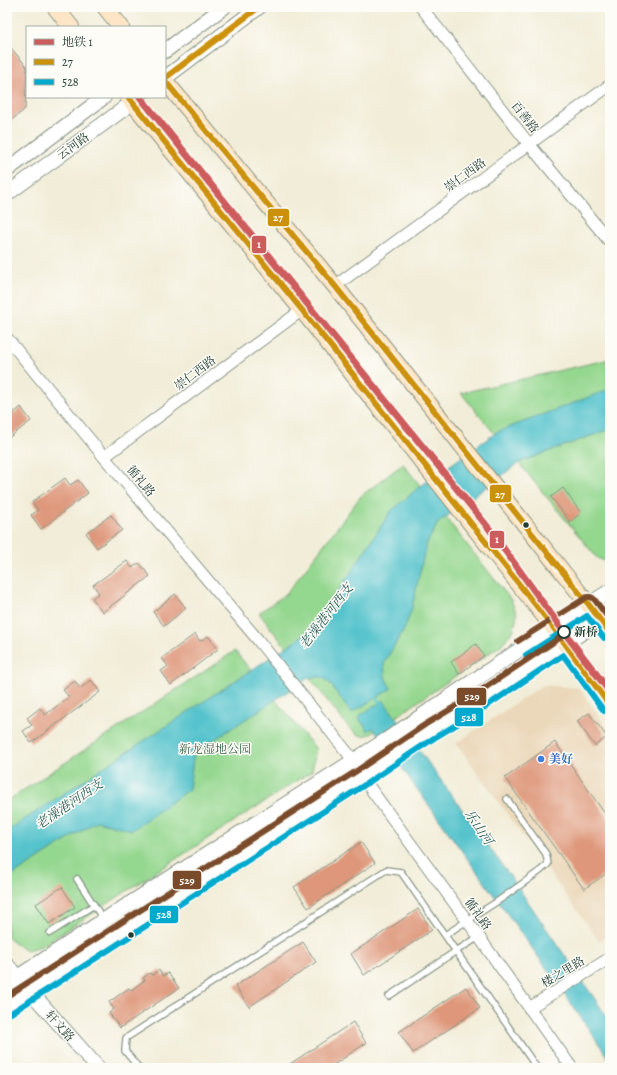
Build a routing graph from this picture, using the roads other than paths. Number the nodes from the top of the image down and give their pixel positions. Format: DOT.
graph roads {
  1 [pos="55,7"];
  2 [pos="105,7"];
  3 [pos="224,7"];
  4 [pos="259,7"];
  5 [pos="421,7"];
  6 [pos="70,26"];
  7 [pos="120,26"];
  8 [pos="166,50"];
  9 [pos="166,78"];
  10 [pos="166,80"];
  11 [pos="610,86"];
  12 [pos="103,98"];
  13 [pos="133,99"];
  14 [pos="529,144"];
  15 [pos="7,170"];
  16 [pos="7,194"];
  17 [pos="610,242"];
  18 [pos="335,286"];
  19 [pos="302,310"];
  20 [pos="7,338"];
  21 [pos="104,457"];
  22 [pos="610,591"];
  23 [pos="589,605"];
  24 [pos="605,617"];
  25 [pos="553,627"];
  26 [pos="610,633"];
  27 [pos="565,644"];
  28 [pos="610,706"];
  29 [pos="354,761"];
  30 [pos="362,777"];
  31 [pos="506,799"];
  32 [pos="77,879"];
  33 [pos="94,905"];
  34 [pos="104,920"];
  35 [pos="467,921"];
  36 [pos="50,933"];
  37 [pos="445,935"];
  38 [pos="479,937"];
  39 [pos="456,951"];
  40 [pos="610,958"];
  41 [pos="7,965"];
  42 [pos="12,981"];
  43 [pos="29,992"];
  44 [pos="390,996"];
  45 [pos="7,1006"];
  46 [pos="529,1008"];
  47 [pos="98,1068"];
  48 [pos="139,1068"];
  49 [pos="537,1068"];
  50 [pos="572,1068"];
  1 -- 6 [label="main road"];
  2 -- 7 [label="main road"];
  3 -- 8 [label="street"];
  4 -- 9 [label="street"];
  5 -- 14 [label="street, 百善路"];
  10 -- 18 [label="main road"];
  11 -- 14 [label="street, 崇仁西路"];
  12 -- 15 [label="street, 云河路"];
  13 -- 16 [label="street, 云河路"];
  13 -- 19 [label="main road"];
  14 -- 17 [label="street, 百善路"];
  14 -- 18 [label="street, 崇仁西路"];
  18 -- 23 [label="main road"];
  19 -- 21 [label="street, 崇仁西路"];
  19 -- 25 [label="main road"];
  20 -- 21 [label="street, 循礼路"];
  21 -- 29 [label="street, 循礼路"];
  22 -- 23 [label="street"];
  23 -- 24 [label="main road"];
  23 -- 25 [label="street"];
  24 -- 26 [label="main road"];
  24 -- 27 [label="street"];
  25 -- 27 [label="main road"];
  25 -- 29 [label="street"];
  27 -- 28 [label="main road"];
  27 -- 30 [label="street"];
  29 -- 34 [label="street"];
  30 -- 35 [label="street, 循礼路"];
  30 -- 43 [label="street"];
  31 -- 35 [label="lane"];
  32 -- 33 [label="lane"];
  33 -- 34 [label="lane"];
  33 -- 36 [label="lane"];
  34 -- 42 [label="street"];
  35 -- 37 [label="lane"];
  35 -- 38 [label="street, 循礼路"];
  37 -- 39 [label="lane"];
  37 -- 48 [label="lane"];
  38 -- 39 [label="lane"];
  38 -- 46 [label="street, 循礼路"];
  39 -- 44 [label="lane"];
  39 -- 49 [label="lane"];
  40 -- 46 [label="street, 楼之里路"];
  41 -- 42 [label="street, 轩文路"];
  42 -- 43 [label="street, 轩文路"];
  43 -- 45 [label="street"];
  43 -- 47 [label="street, 轩文路"];
  46 -- 50 [label="street, 循礼路"];
}
